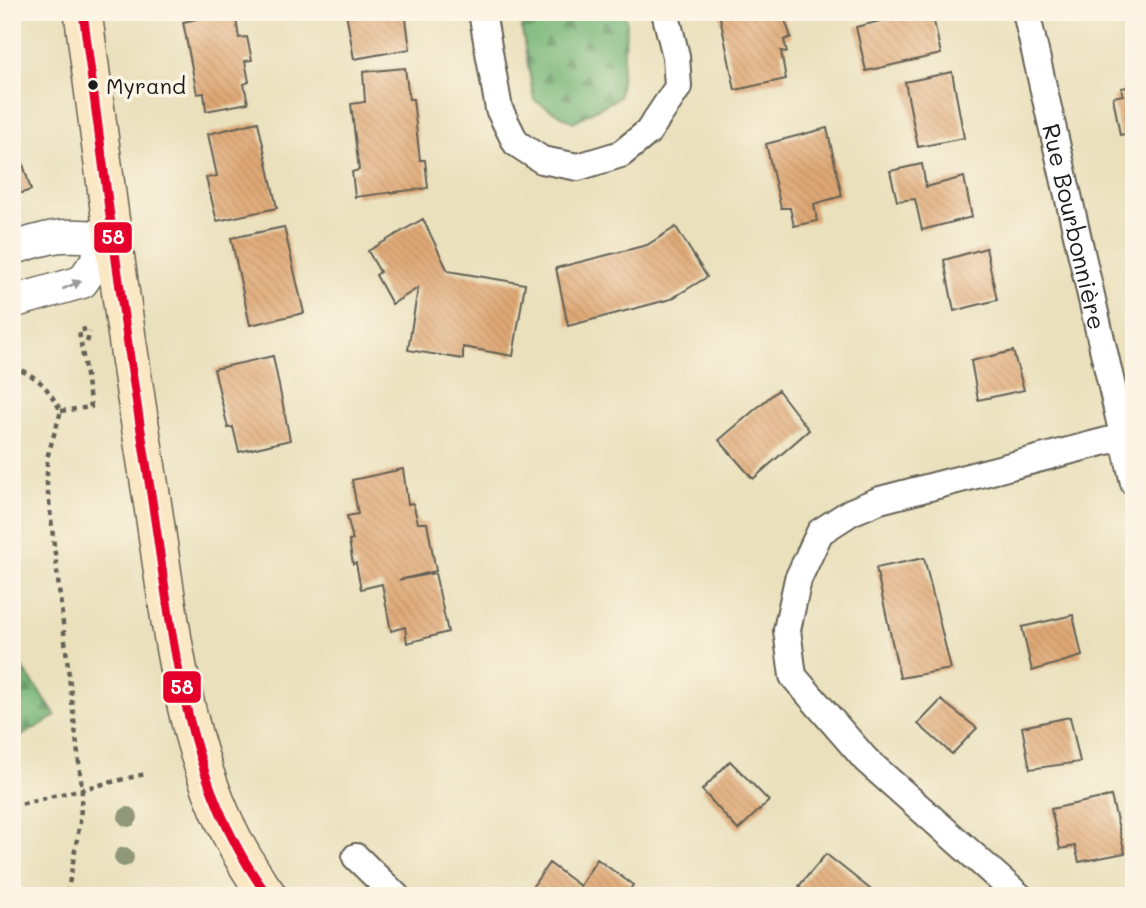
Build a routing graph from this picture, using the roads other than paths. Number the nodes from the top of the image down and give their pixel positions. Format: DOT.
graph roads {
  1 [pos="83,12"];
  2 [pos="482,12"];
  3 [pos="665,12"];
  4 [pos="1026,12"];
  5 [pos="112,239"];
  6 [pos="12,249"];
  7 [pos="12,302"];
  8 [pos="1122,437"];
  9 [pos="1134,483"];
  10 [pos="356,857"];
  11 [pos="268,896"];
  12 [pos="396,896"];
  13 [pos="1019,896"];
  1 -- 5 [label="main road"];
  2 -- 3 [label="street"];
  4 -- 8 [label="street, Rue Bourbonnière"];
  5 -- 6 [label="street"];
  7 -- 5 [label="street, one-way"];
  5 -- 11 [label="main road"];
  8 -- 9 [label="street, Rue Bourbonnière"];
  8 -- 13 [label="street"];
  10 -- 12 [label="street"];
}
